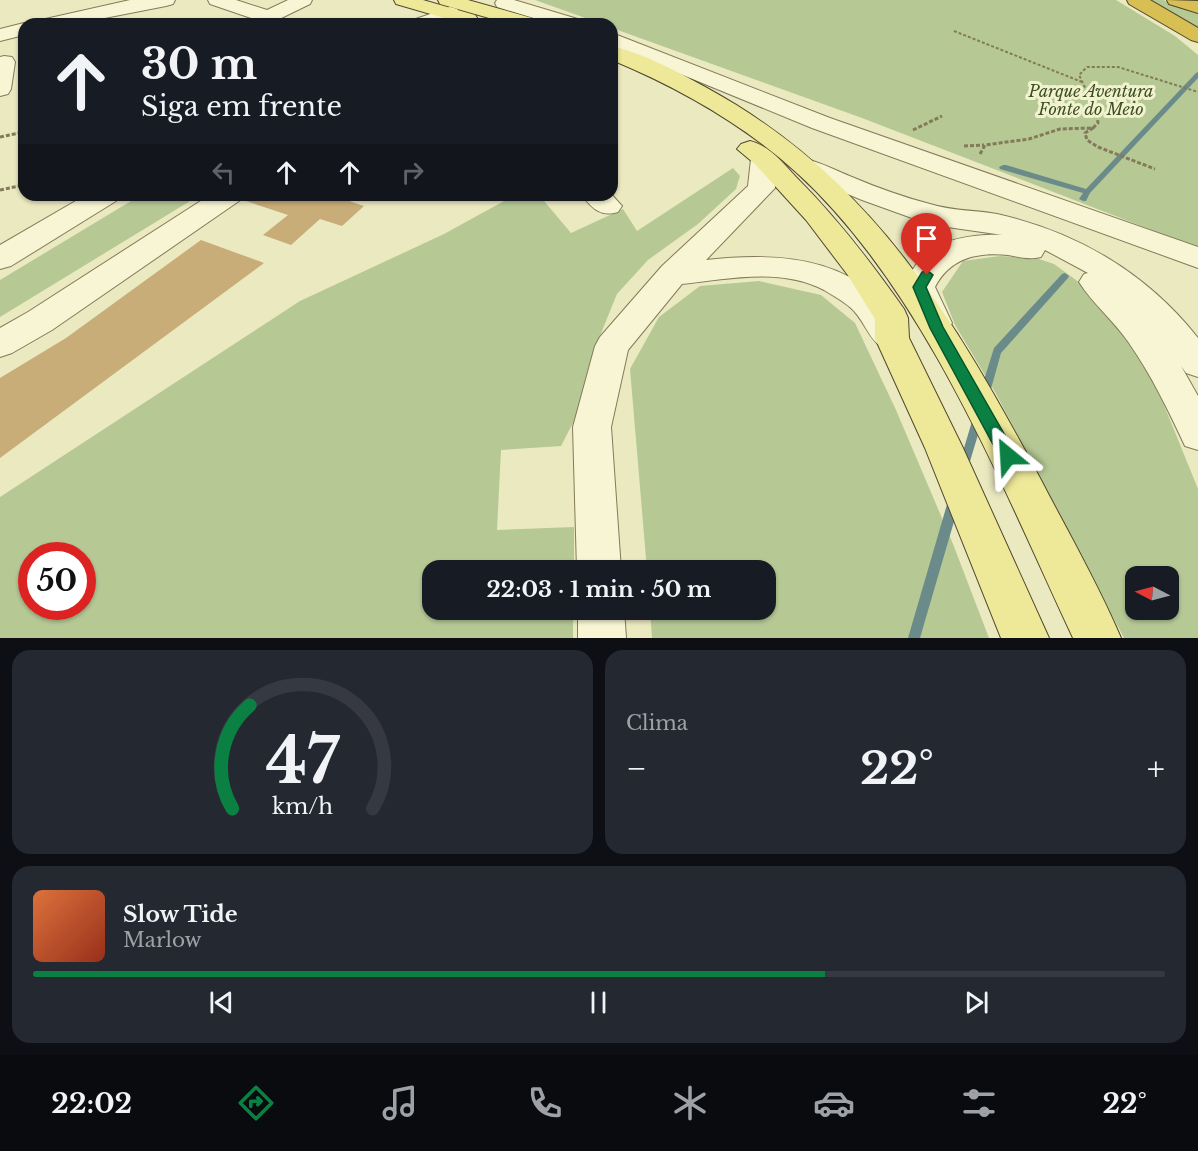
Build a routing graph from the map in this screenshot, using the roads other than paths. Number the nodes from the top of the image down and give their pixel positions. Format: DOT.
graph roads {
  1 [pos="166,0"];
  2 [pos="217,0"];
  3 [pos="303,0"];
  4 [pos="1136,0"];
  5 [pos="1176,0"];
  6 [pos="406,1"];
  7 [pos="504,3"];
  8 [pos="449,7"];
  9 [pos="1198,7"];
  10 [pos="75,18"];
  11 [pos="257,18"];
  12 [pos="265,18"];
  13 [pos="412,18"];
  14 [pos="430,18"];
  15 [pos="472,18"];
  16 [pos="503,18"];
  17 [pos="554,18"];
  18 [pos="18,30"];
  19 [pos="0,35"];
  20 [pos="1198,36"];
  21 [pos="618,41"];
  22 [pos="618,54"];
  23 [pos="4,62"];
  24 [pos="618,70"];
  25 [pos="0,89"];
  26 [pos="764,159"];
  27 [pos="806,167"];
  28 [pos="96,201"];
  29 [pos="220,201"];
  30 [pos="1198,258"];
  31 [pos="0,259"];
  32 [pos="673,274"];
  33 [pos="937,328"];
  34 [pos="892,338"];
  35 [pos="0,344"];
  36 [pos="1198,363"];
  37 [pos="1198,434"];
  38 [pos="599,560"];
  39 [pos="601,620"];
  40 [pos="602,638"];
  41 [pos="1025,638"];
  42 [pos="1097,638"];
  1 -- 10 [label="street"];
  2 -- 11 [label="street"];
  3 -- 12 [label="street"];
  4 -- 20 [label="highway"];
  5 -- 9 [label="highway"];
  6 -- 8 [label="main road"];
  6 -- 13 [label="street"];
  7 -- 17 [label="street"];
  8 -- 14 [label="street"];
  8 -- 15 [label="main road"];
  8 -- 16 [label="main road"];
  18 -- 19 [label="street"];
  21 -- 30 [label="street"];
  22 -- 27 [label="main road"];
  23 -- 25 [label="street"];
  24 -- 26 [label="main road"];
  26 -- 32 [label="street"];
  26 -- 34 [label="main road"];
  27 -- 33 [label="main road"];
  27 -- 36 [label="street"];
  28 -- 31 [label="street"];
  29 -- 35 [label="street"];
  32 -- 34 [label="street"];
  32 -- 38 [label="street"];
  33 -- 37 [label="street"];
  33 -- 42 [label="main road"];
  34 -- 41 [label="main road"];
  39 -- 40 [label="street"];
}
